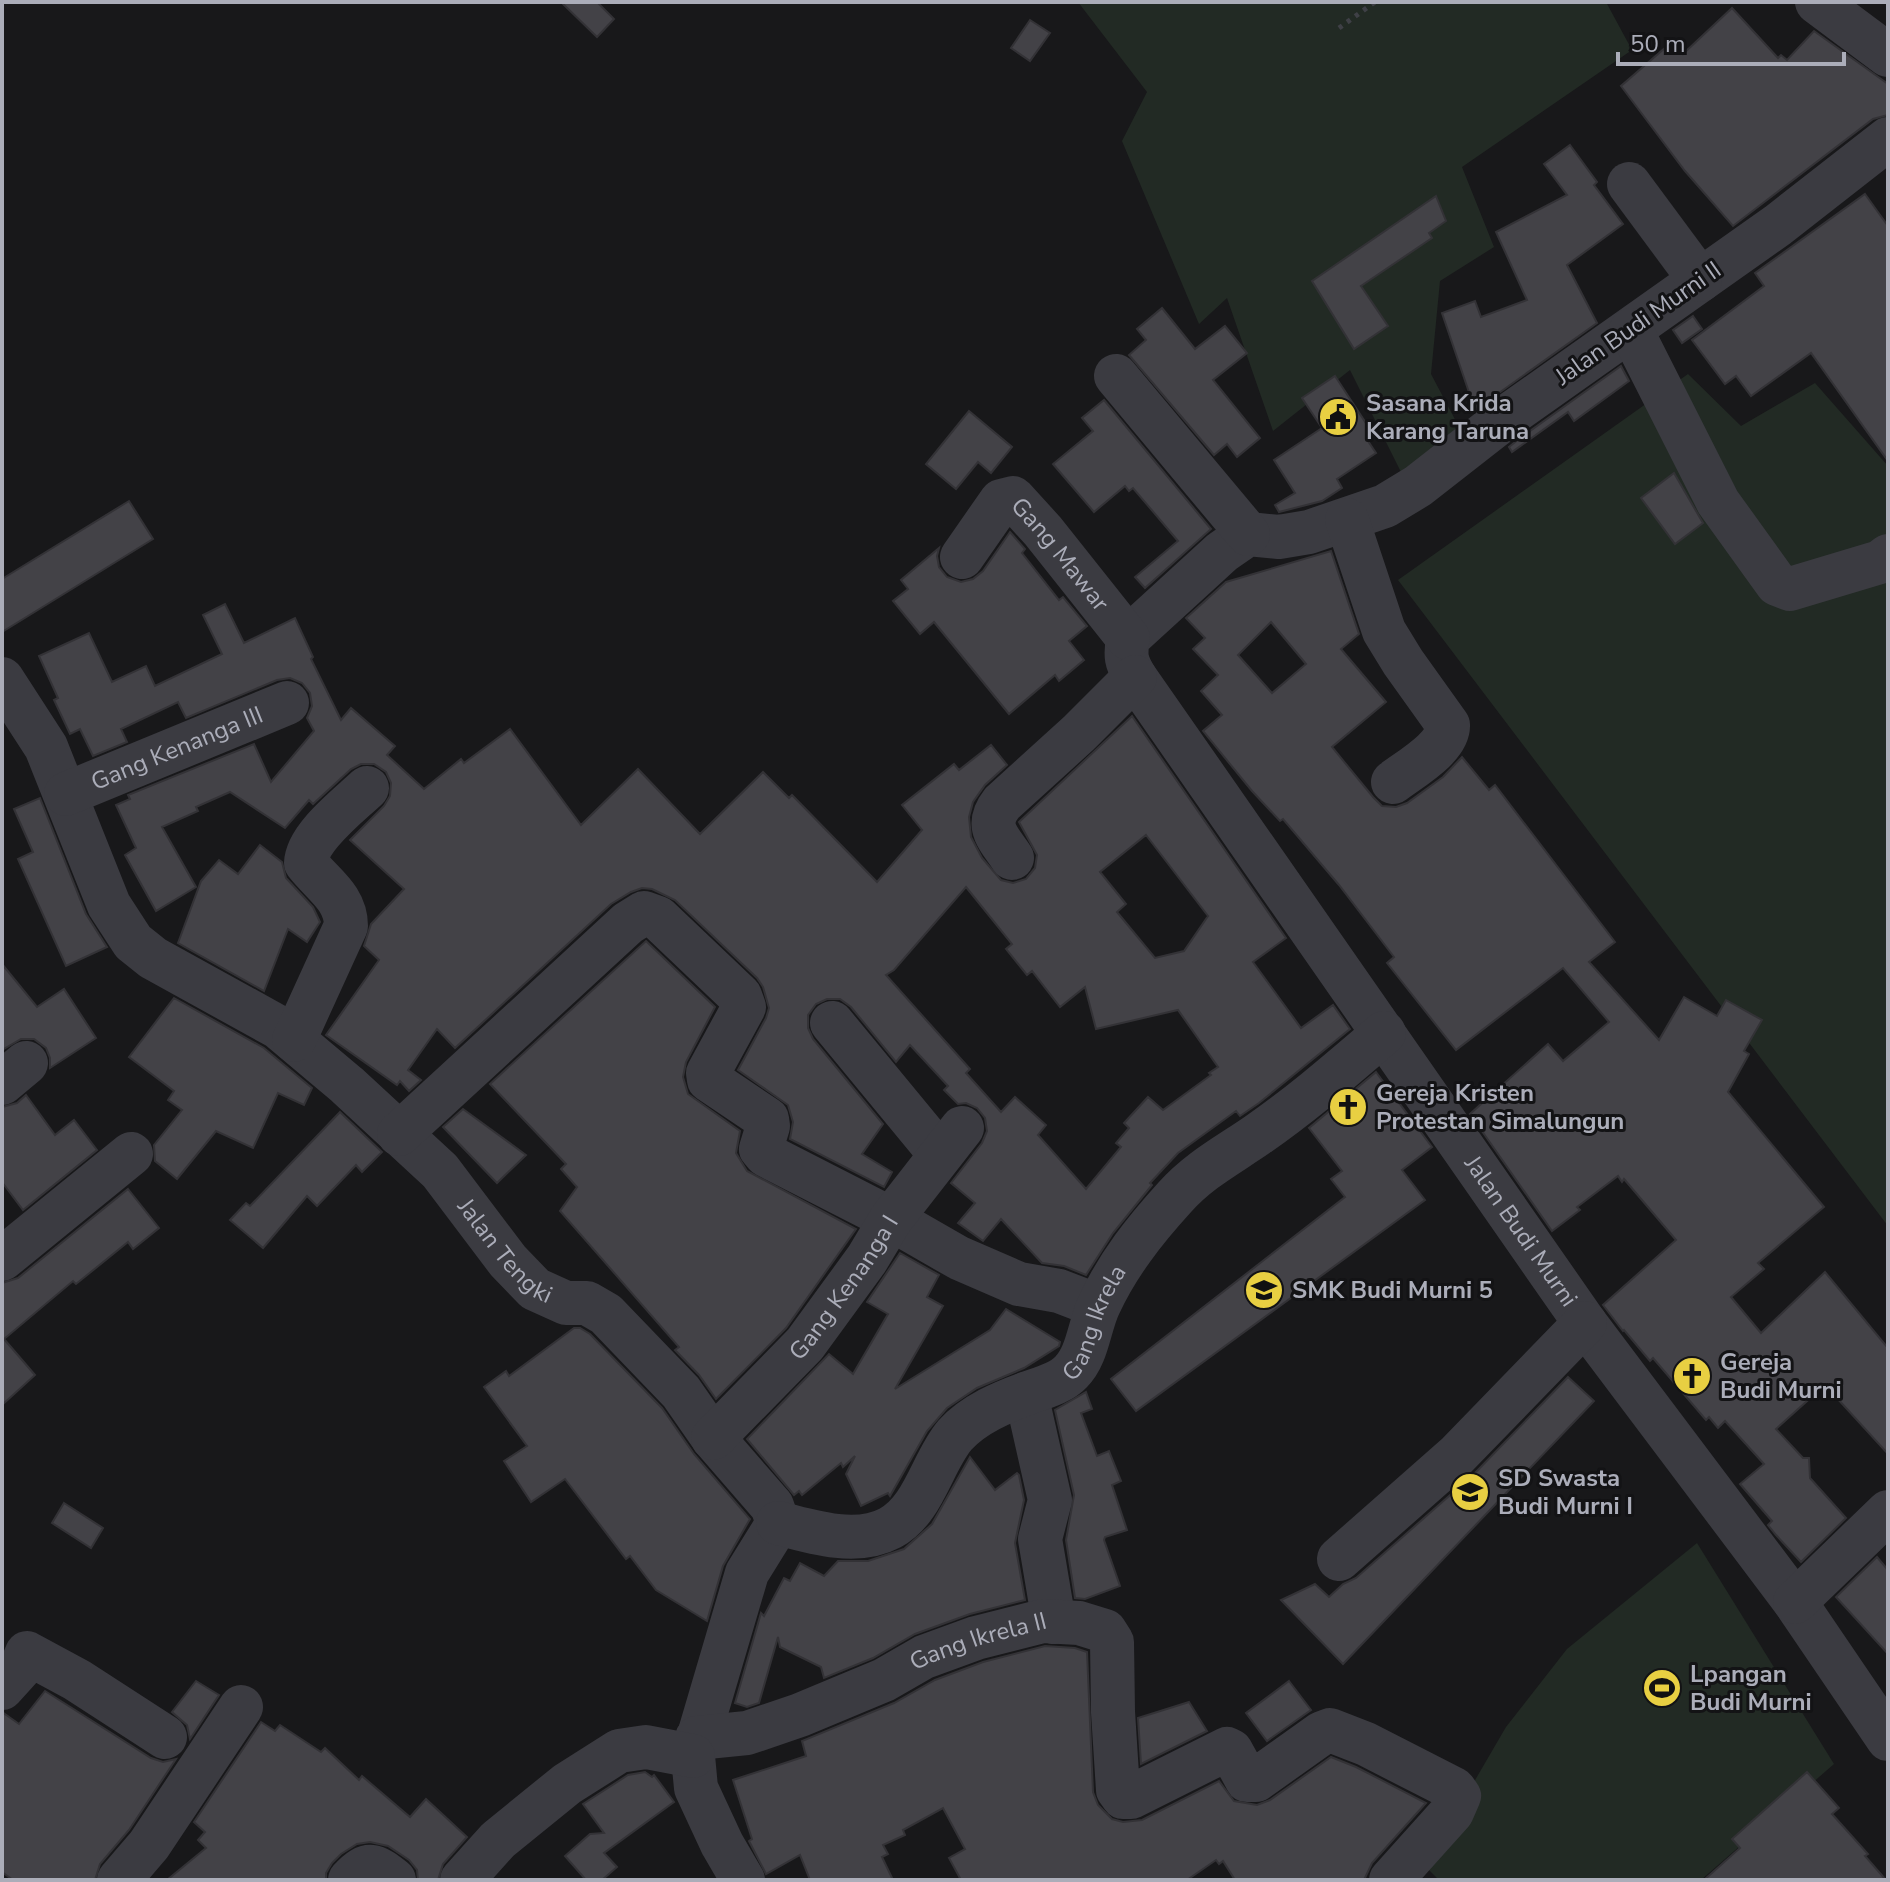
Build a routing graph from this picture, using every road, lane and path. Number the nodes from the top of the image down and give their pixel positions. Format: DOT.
graph roads {
  1 [pos="1375,2"];
  2 [pos="1817,2"];
  3 [pos="1339,28"];
  4 [pos="1888,55"];
  5 [pos="1888,139"];
  6 [pos="1629,184"];
  7 [pos="1700,280"];
  8 [pos="1631,330"];
  9 [pos="1116,376"];
  10 [pos="1347,520"];
  11 [pos="1248,534"];
  12 [pos="1888,556"];
  13 [pos="962,557"];
  14 [pos="1132,658"];
  15 [pos="2,679"];
  16 [pos="287,703"];
  17 [pos="1393,782"];
  18 [pos="367,788"];
  19 [pos="66,794"];
  20 [pos="1012,858"];
  21 [pos="832,1023"];
  22 [pos="1384,1033"];
  23 [pos="294,1040"];
  24 [pos="399,1134"];
  25 [pos="131,1154"];
  26 [pos="891,1219"];
  27 [pos="2,1259"];
  28 [pos="1098,1306"];
  29 [pos="1585,1323"];
  30 [pos="1026,1394"];
  31 [pos="713,1438"];
  32 [pos="1888,1512"];
  33 [pos="778,1523"];
  34 [pos="1339,1559"];
  35 [pos="1795,1602"];
  36 [pos="1054,1622"];
  37 [pos="2,1688"];
  38 [pos="241,1707"];
  39 [pos="165,1737"];
  40 [pos="1888,1739"];
  41 [pos="695,1747"];
  42 [pos="119,1880"];
  43 [pos="350,1880"];
  44 [pos="394,1880"];
  45 [pos="462,1880"];
  46 [pos="743,1880"];
  47 [pos="1391,1880"];
  1 -- 3 [label="path"];
  2 -- 4 [label="street"];
  5 -- 7 [label="street, Jalan Budi Murni II"];
  6 -- 7 [label="street"];
  7 -- 8 [label="street, Jalan Budi Murni II"];
  8 -- 10 [label="street, Jalan Budi Murni II"];
  8 -- 12 [label="street"];
  9 -- 11 [label="street"];
  10 -- 11 [label="street, Jalan Budi Murni II"];
  10 -- 17 [label="street"];
  11 -- 14 [label="street"];
  13 -- 14 [label="street, Gang Mawar"];
  14 -- 20 [label="street"];
  14 -- 22 [label="street, Jalan Budi Murni"];
  15 -- 19 [label="street, Jalan Tengki"];
  16 -- 19 [label="street, Gang Kenanga III"];
  18 -- 23 [label="street"];
  19 -- 23 [label="street, Jalan Tengki"];
  21 -- 26 [label="street, Gang Kenanga I"];
  22 -- 28 [label="street, Gang Ikrela"];
  22 -- 29 [label="street, Jalan Budi Murni"];
  23 -- 24 [label="street, Jalan Tengki"];
  24 -- 26 [label="street"];
  24 -- 31 [label="street, Jalan Tengki"];
  25 -- 27 [label="street"];
  26 -- 28 [label="street"];
  26 -- 31 [label="street, Gang Kenanga I"];
  28 -- 30 [label="street, Gang Ikrela"];
  29 -- 34 [label="street"];
  29 -- 35 [label="street, Jalan Budi Murni"];
  30 -- 33 [label="street, Gang Ikrela"];
  30 -- 36 [label="street"];
  31 -- 33 [label="street, Jalan Tengki"];
  32 -- 35 [label="street"];
  33 -- 41 [label="street"];
  35 -- 40 [label="street, Jalan Budi Murni"];
  36 -- 41 [label="street, Gang Ikrela II"];
  36 -- 47 [label="street, Gang Ikrela II"];
  37 -- 39 [label="street"];
  38 -- 42 [label="street"];
  41 -- 45 [label="street, Gang Ikrela II"];
  41 -- 46 [label="street"];
  43 -- 44 [label="street"];
}
